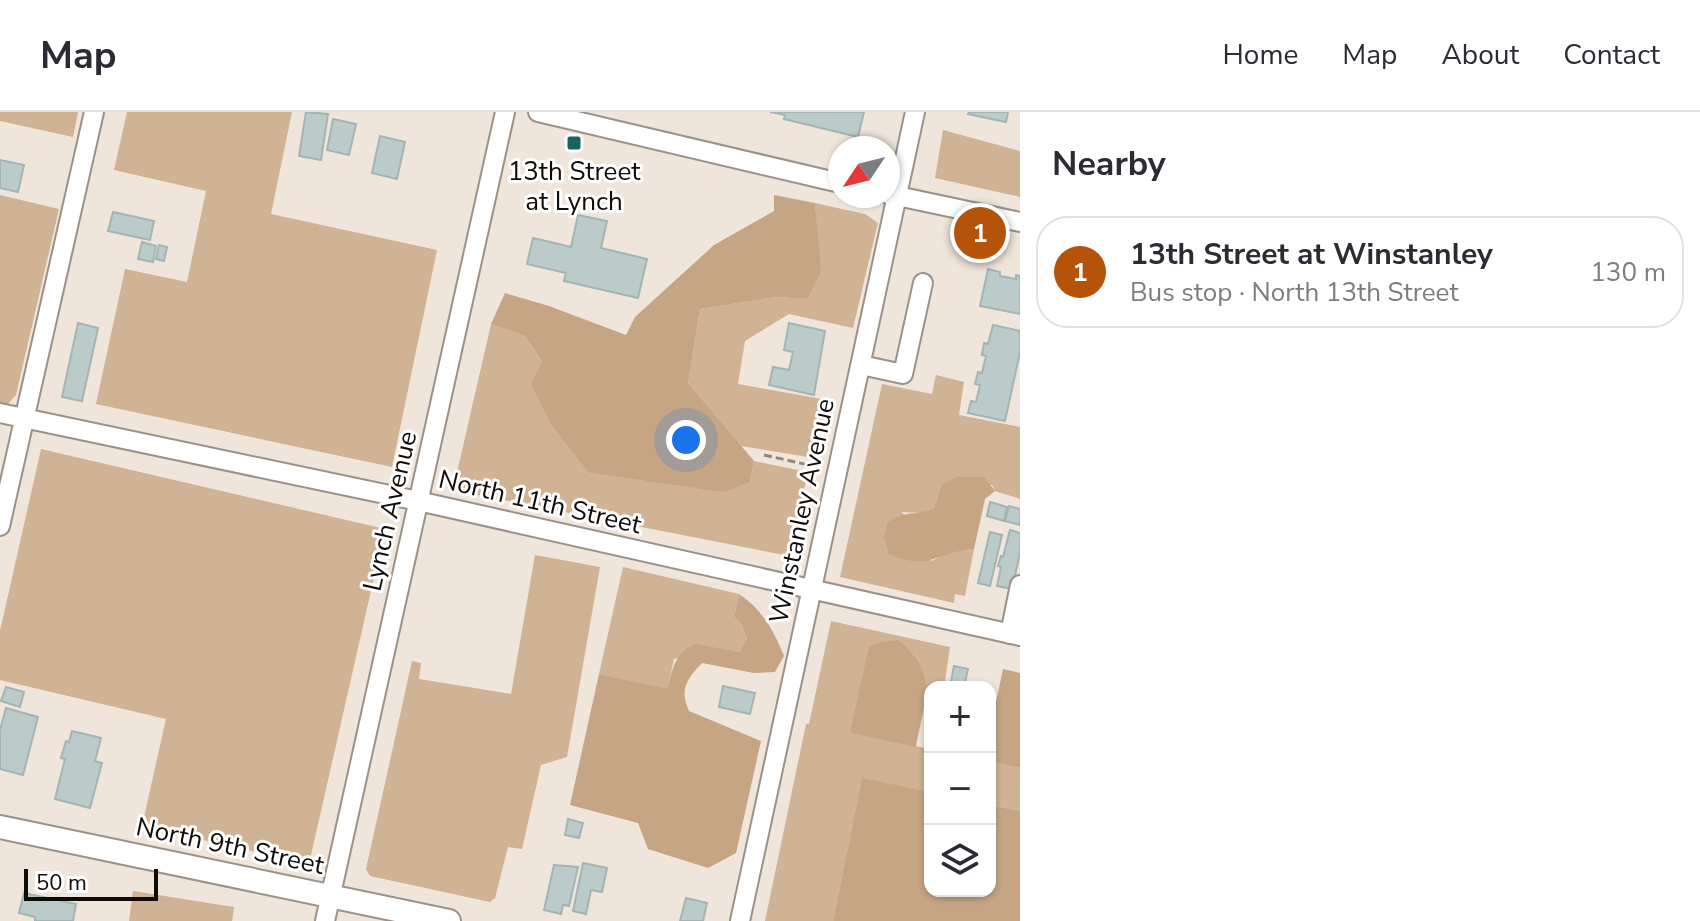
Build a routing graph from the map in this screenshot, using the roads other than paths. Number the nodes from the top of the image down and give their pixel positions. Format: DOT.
graph roads {
  1 [pos="94,112"];
  2 [pos="505,112"];
  3 [pos="538,112"];
  4 [pos="915,112"];
  5 [pos="900,169"];
  6 [pos="828,180"];
  7 [pos="900,197"];
  8 [pos="891,208"];
  9 [pos="1020,222"];
  10 [pos="923,283"];
  11 [pos="861,365"];
  12 [pos="0,413"];
  13 [pos="24,418"];
  14 [pos="418,501"];
  15 [pos="0,526"];
  16 [pos="1020,585"];
  17 [pos="812,589"];
  18 [pos="1015,635"];
  19 [pos="0,827"];
  20 [pos="331,895"];
  21 [pos="325,921"];
  22 [pos="449,921"];
  23 [pos="740,921"];
  1 -- 13 [label="street"];
  2 -- 14 [label="street, Lynch Avenue"];
  3 -- 6 [label="street"];
  4 -- 5 [label="street, Winstanley Avenue"];
  7 -- 9 [label="street"];
  8 -- 11 [label="street, Winstanley Avenue"];
  10 -- 11 [label="street"];
  11 -- 17 [label="street, Winstanley Avenue"];
  12 -- 13 [label="street, North 11th Street"];
  13 -- 14 [label="street, North 11th Street"];
  13 -- 15 [label="street"];
  14 -- 17 [label="street, North 11th Street"];
  14 -- 20 [label="street, Lynch Avenue"];
  16 -- 18 [label="street"];
  17 -- 18 [label="street, North 11th Street"];
  17 -- 23 [label="street, Winstanley Avenue"];
  19 -- 20 [label="main road, North 9th Street"];
  20 -- 21 [label="street, Lynch Avenue"];
  20 -- 22 [label="main road, North 9th Street"];
}
